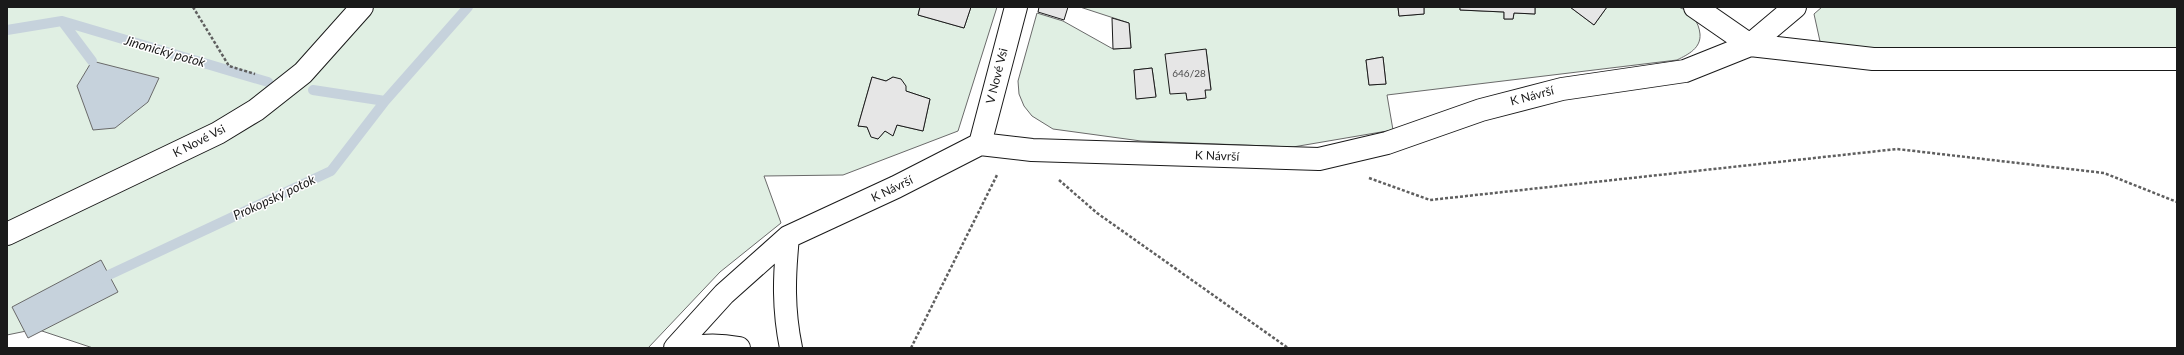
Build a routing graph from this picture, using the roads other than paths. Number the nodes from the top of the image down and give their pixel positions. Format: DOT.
graph roads {
  1 [pos="362,7"];
  2 [pos="1016,7"];
  3 [pos="1695,7"];
  4 [pos="1795,7"];
  5 [pos="1750,45"];
  6 [pos="2177,59"];
  7 [pos="980,144"];
  8 [pos="7,234"];
  9 [pos="788,237"];
  10 [pos="675,348"];
  11 [pos="690,348"];
  12 [pos="739,348"];
  13 [pos="791,348"];
  1 -- 8 [label="street, K Nové Vsi"];
  2 -- 7 [label="street, V Nové Vsi"];
  3 -- 5 [label="street"];
  4 -- 5 [label="street, K Návrší"];
  5 -- 6 [label="street"];
  5 -- 7 [label="street, K Návrší"];
  7 -- 9 [label="street, K Návrší"];
  9 -- 10 [label="street, K Návrší"];
  9 -- 13 [label="street"];
  11 -- 12 [label="street"];
}
